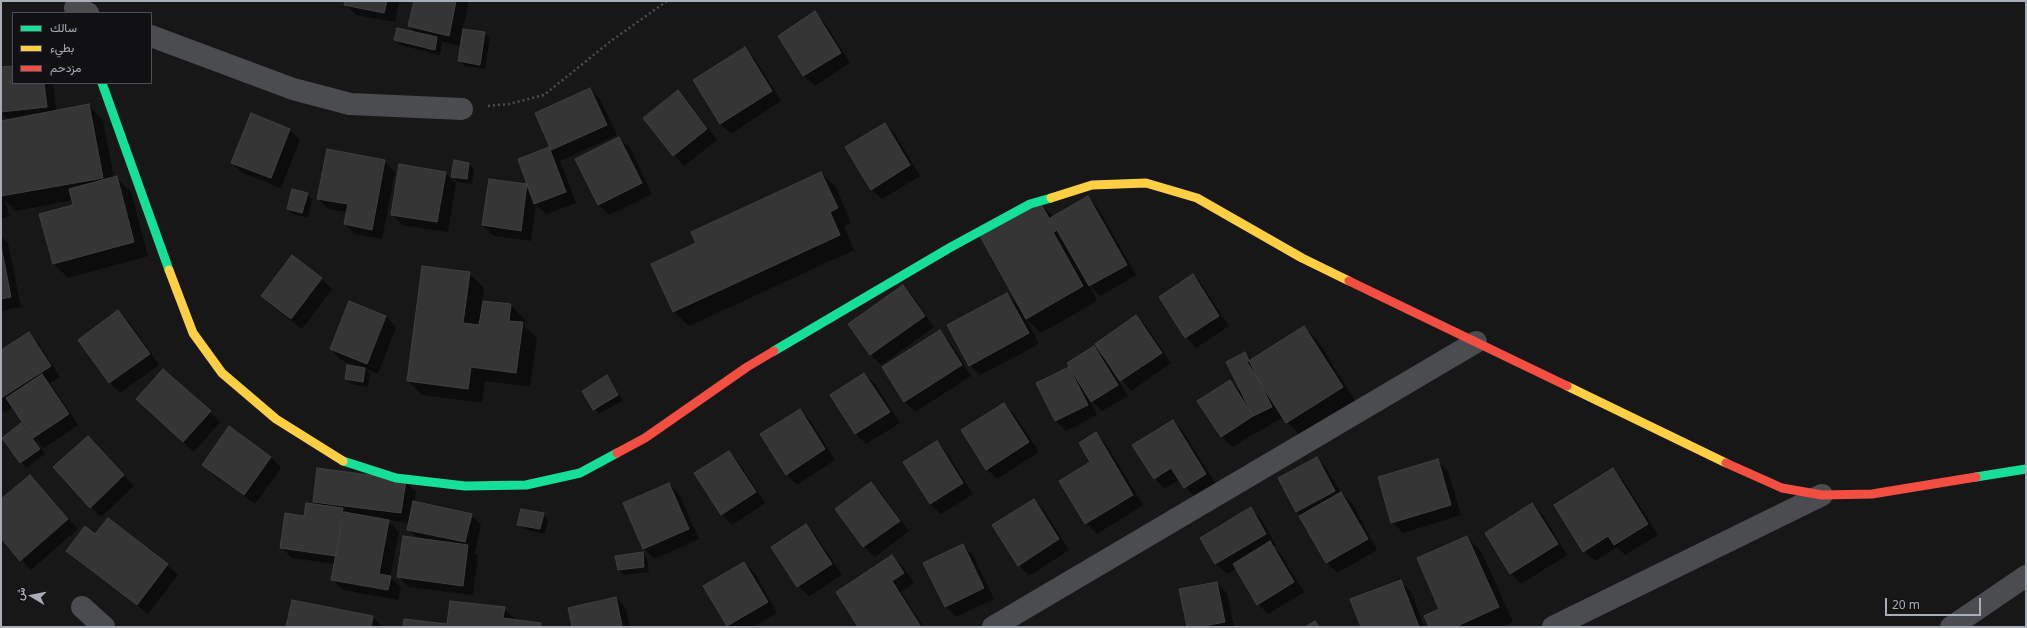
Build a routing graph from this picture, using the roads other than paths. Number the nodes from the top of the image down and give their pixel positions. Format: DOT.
graph roads {
  1 [pos="152,36"];
  2 [pos="102,84"];
  3 [pos="462,109"];
  4 [pos="1476,342"];
  5 [pos="2026,469"];
  6 [pos="1822,495"];
  7 [pos="2026,576"];
  8 [pos="82,607"];
  9 [pos="104,627"];
  10 [pos="993,627"];
  11 [pos="1553,627"];
  12 [pos="1951,627"];
  1 -- 3 [label="street"];
  2 -- 4 [label="street"];
  4 -- 6 [label="street"];
  4 -- 10 [label="street"];
  5 -- 6 [label="street"];
  6 -- 11 [label="street"];
  7 -- 12 [label="street"];
  8 -- 9 [label="street"];
}
